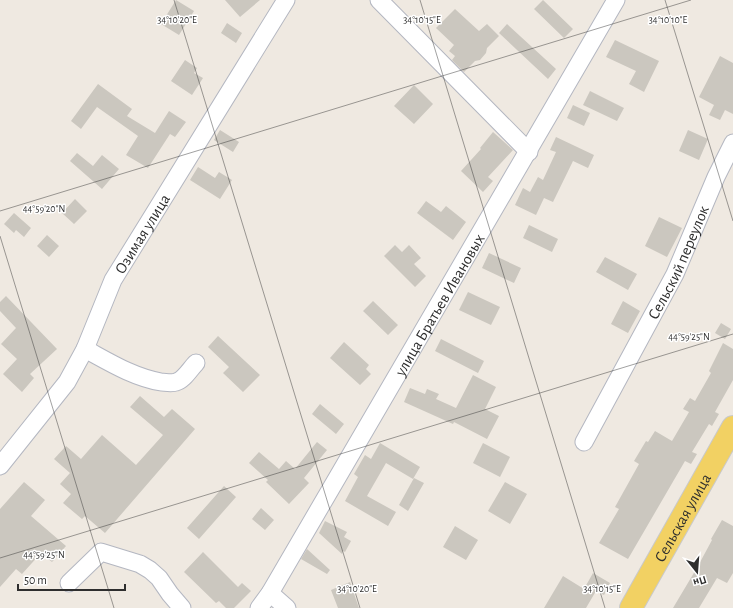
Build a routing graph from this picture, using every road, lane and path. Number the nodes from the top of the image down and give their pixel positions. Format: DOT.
graph roads {
  1 [pos="286,0"];
  2 [pos="379,0"];
  3 [pos="616,0"];
  4 [pos="733,144"];
  5 [pos="528,152"];
  6 [pos="85,349"];
  7 [pos="196,363"];
  8 [pos="733,427"];
  9 [pos="584,442"];
  10 [pos="0,466"];
  11 [pos="69,583"];
  12 [pos="270,593"];
  13 [pos="182,608"];
  14 [pos="259,608"];
  15 [pos="287,608"];
  16 [pos="630,608"];
  1 -- 6 [label="street, Озимая улица"];
  2 -- 5 [label="street"];
  3 -- 5 [label="street, улица Братьев Ивановых"];
  4 -- 9 [label="street, Сельский переулок"];
  5 -- 12 [label="street, улица Братьев Ивановых"];
  6 -- 7 [label="street"];
  6 -- 10 [label="street, Озимая улица"];
  8 -- 16 [label="main road, Сельская улица"];
  11 -- 13 [label="street"];
  12 -- 14 [label="street, улица Братьев Ивановых"];
  12 -- 15 [label="street"];
}
